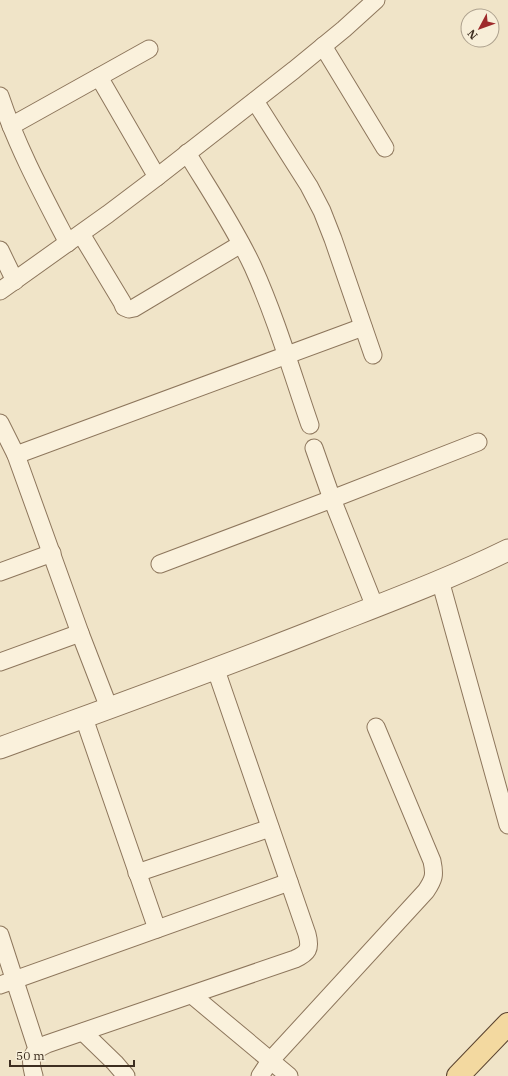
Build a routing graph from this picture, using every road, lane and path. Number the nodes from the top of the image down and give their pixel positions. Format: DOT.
graph roads {
  1 [pos="376,0"];
  2 [pos="323,46"];
  3 [pos="149,49"];
  4 [pos="99,77"];
  5 [pos="0,96"];
  6 [pos="255,100"];
  7 [pos="11,126"];
  8 [pos="385,148"];
  9 [pos="187,153"];
  10 [pos="157,177"];
  11 [pos="75,238"];
  12 [pos="241,244"];
  13 [pos="0,250"];
  14 [pos="15,281"];
  15 [pos="0,291"];
  16 [pos="363,327"];
  17 [pos="373,355"];
  18 [pos="286,356"];
  19 [pos="0,423"];
  20 [pos="310,425"];
  21 [pos="478,442"];
  22 [pos="314,448"];
  23 [pos="16,455"];
  24 [pos="332,499"];
  25 [pos="508,550"];
  26 [pos="52,553"];
  27 [pos="160,564"];
  28 [pos="0,572"];
  29 [pos="440,580"];
  30 [pos="375,607"];
  31 [pos="80,633"];
  32 [pos="0,662"];
  33 [pos="216,670"];
  34 [pos="109,708"];
  35 [pos="84,718"];
  36 [pos="376,727"];
  37 [pos="0,748"];
  38 [pos="508,824"];
  39 [pos="270,828"];
  40 [pos="137,873"];
  41 [pos="289,882"];
  42 [pos="157,929"];
  43 [pos="0,934"];
  44 [pos="8,982"];
  45 [pos="192,995"];
  46 [pos="508,1024"];
  47 [pos="83,1032"];
  48 [pos="37,1049"];
  49 [pos="270,1061"];
  50 [pos="34,1076"];
  51 [pos="126,1076"];
  52 [pos="260,1076"];
  53 [pos="289,1076"];
  54 [pos="458,1076"];
  1 -- 2 [label="street"];
  2 -- 6 [label="street"];
  2 -- 8 [label="street"];
  3 -- 4 [label="street"];
  4 -- 7 [label="street"];
  4 -- 10 [label="street"];
  5 -- 7 [label="street"];
  6 -- 9 [label="street"];
  6 -- 16 [label="street"];
  7 -- 11 [label="street"];
  9 -- 10 [label="street"];
  9 -- 12 [label="street"];
  10 -- 11 [label="street"];
  11 -- 12 [label="street"];
  11 -- 14 [label="street"];
  12 -- 18 [label="street"];
  13 -- 14 [label="street"];
  14 -- 15 [label="street"];
  16 -- 17 [label="street"];
  16 -- 18 [label="street"];
  18 -- 20 [label="street"];
  18 -- 23 [label="street"];
  19 -- 23 [label="street"];
  21 -- 24 [label="street"];
  22 -- 24 [label="street"];
  23 -- 26 [label="street"];
  24 -- 27 [label="street"];
  24 -- 30 [label="street"];
  25 -- 29 [label="street"];
  26 -- 28 [label="street"];
  26 -- 31 [label="street"];
  29 -- 30 [label="street"];
  29 -- 38 [label="street"];
  30 -- 33 [label="street"];
  31 -- 32 [label="street"];
  31 -- 34 [label="street"];
  33 -- 34 [label="street"];
  33 -- 39 [label="street"];
  34 -- 35 [label="street"];
  35 -- 37 [label="street"];
  35 -- 40 [label="street"];
  36 -- 49 [label="street"];
  39 -- 40 [label="street"];
  39 -- 41 [label="street"];
  40 -- 42 [label="street"];
  41 -- 42 [label="street"];
  41 -- 45 [label="street"];
  42 -- 44 [label="street"];
  43 -- 44 [label="street"];
  44 -- 48 [label="street"];
  45 -- 47 [label="street"];
  45 -- 49 [label="street"];
  46 -- 54 [label="main road"];
  47 -- 48 [label="street"];
  47 -- 51 [label="street"];
  48 -- 50 [label="street"];
  49 -- 52 [label="street"];
  49 -- 53 [label="street"];
}
